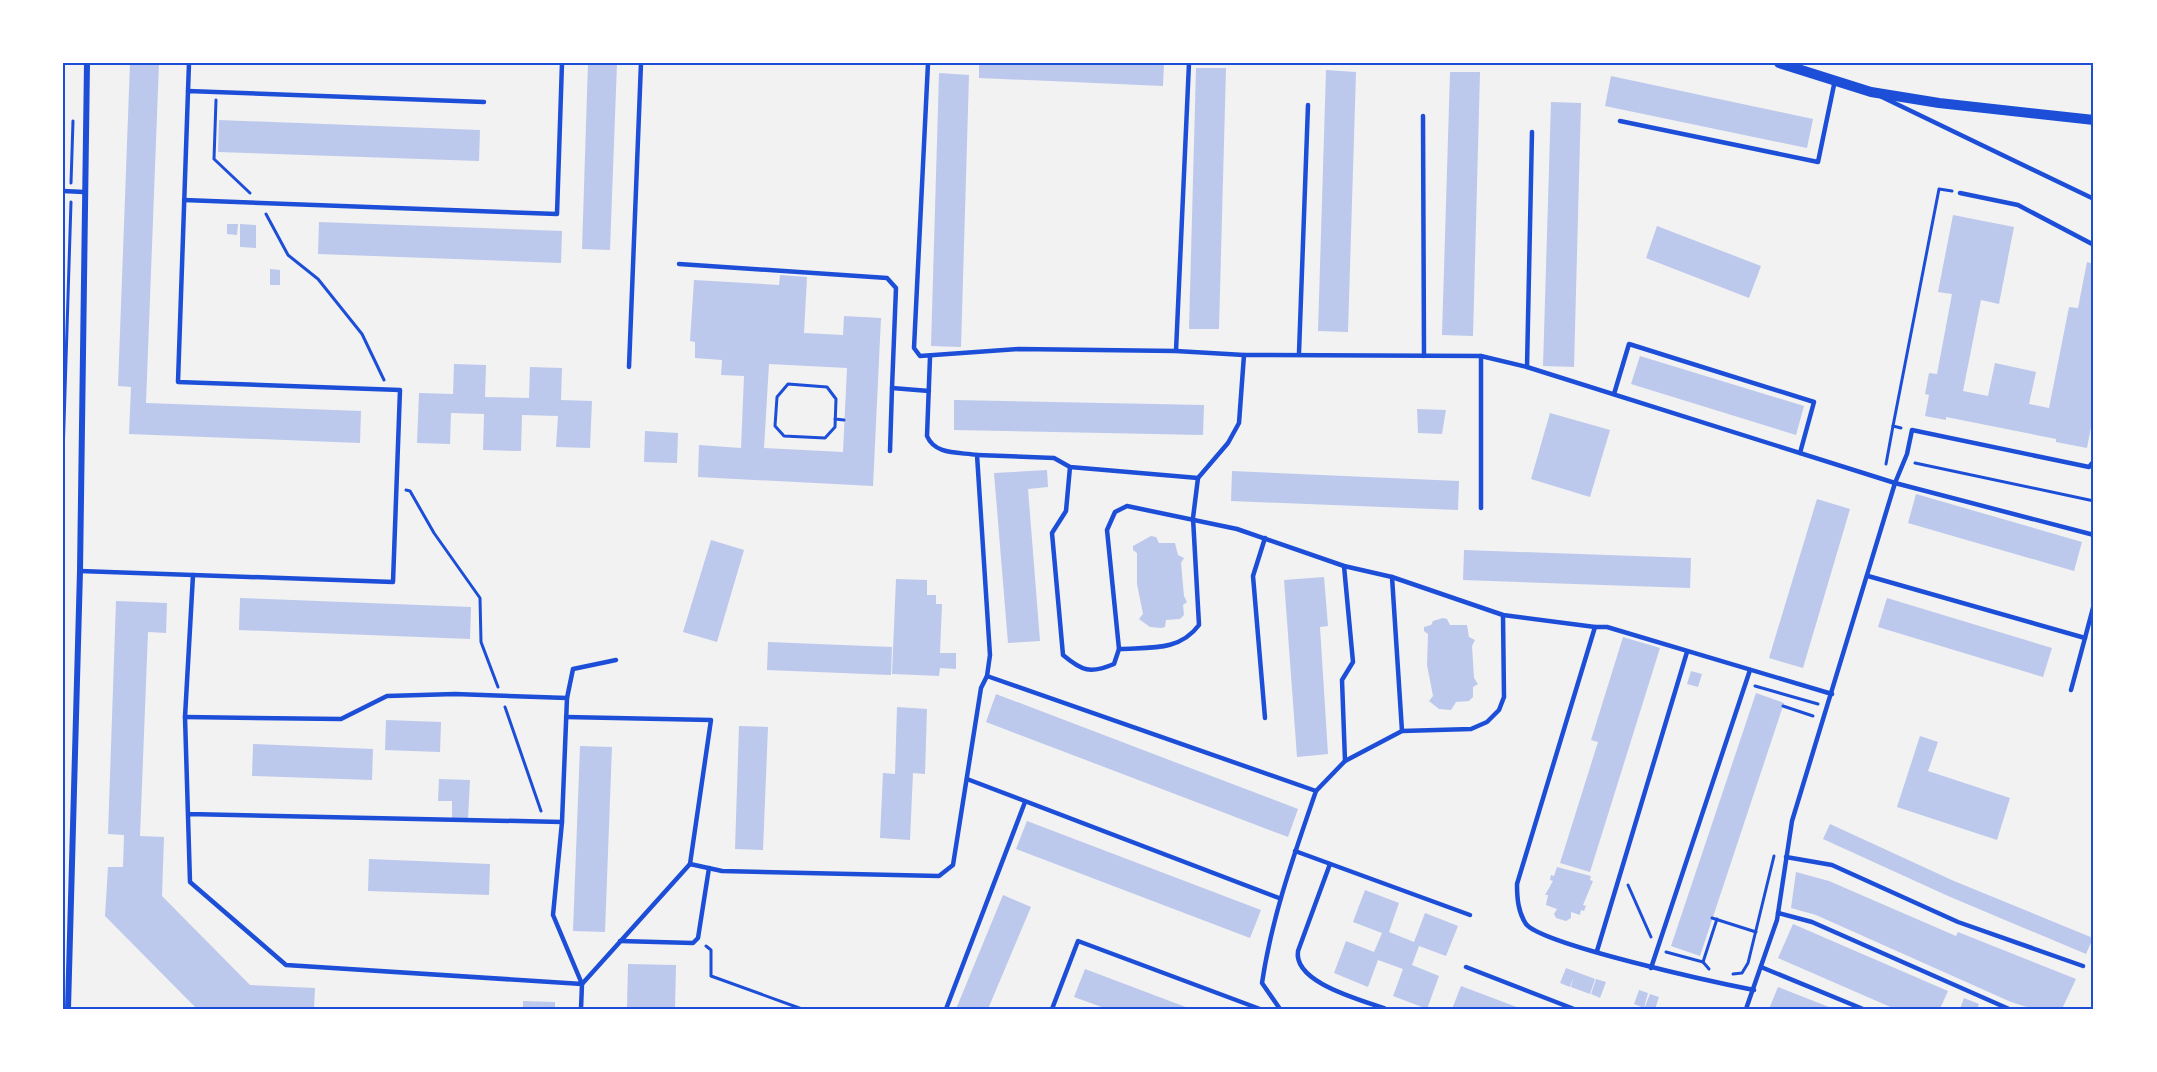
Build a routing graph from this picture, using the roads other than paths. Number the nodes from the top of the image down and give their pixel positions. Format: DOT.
graph roads {
  1 [pos="87,63"];
  2 [pos="189,63"];
  3 [pos="562,63"];
  4 [pos="641,63"];
  5 [pos="928,63"];
  6 [pos="1189,63"];
  7 [pos="1779,63"];
  8 [pos="1835,80"];
  9 [pos="188,91"];
  10 [pos="1871,92"];
  11 [pos="484,102"];
  12 [pos="1308,105"];
  13 [pos="1423,116"];
  14 [pos="2094,120"];
  15 [pos="1620,121"];
  16 [pos="1532,132"];
  17 [pos="63,191"];
  18 [pos="84,192"];
  19 [pos="1960,193"];
  20 [pos="2094,199"];
  21 [pos="184,200"];
  22 [pos="2094,245"];
  23 [pos="679,264"];
  24 [pos="1176,351"];
  25 [pos="1299,354"];
  26 [pos="1244,355"];
  27 [pos="1424,356"];
  28 [pos="1481,356"];
  29 [pos="930,357"];
  30 [pos="629,366"];
  31 [pos="1527,367"];
  32 [pos="892,387"];
  33 [pos="928,391"];
  34 [pos="1614,394"];
  35 [pos="890,452"];
  36 [pos="1800,453"];
  37 [pos="977,455"];
  38 [pos="2094,461"];
  39 [pos="1070,467"];
  40 [pos="1198,478"];
  41 [pos="1895,483"];
  42 [pos="1481,508"];
  43 [pos="1192,518"];
  44 [pos="2094,535"];
  45 [pos="1265,538"];
  46 [pos="1344,566"];
  47 [pos="80,571"];
  48 [pos="193,575"];
  49 [pos="1868,576"];
  50 [pos="1392,577"];
  51 [pos="2094,604"];
  52 [pos="1503,615"];
  53 [pos="1595,627"];
  54 [pos="2085,638"];
  55 [pos="1119,650"];
  56 [pos="1687,652"];
  57 [pos="616,660"];
  58 [pos="1750,670"];
  59 [pos="987,676"];
  60 [pos="2071,690"];
  61 [pos="1832,694"];
  62 [pos="567,699"];
  63 [pos="185,717"];
  64 [pos="566,717"];
  65 [pos="1265,718"];
  66 [pos="1402,731"];
  67 [pos="1345,761"];
  68 [pos="967,779"];
  69 [pos="1316,791"];
  70 [pos="1025,802"];
  71 [pos="188,814"];
  72 [pos="562,822"];
  73 [pos="1295,851"];
  74 [pos="1786,857"];
  75 [pos="690,864"];
  76 [pos="1330,864"];
  77 [pos="709,868"];
  78 [pos="1279,898"];
  79 [pos="1778,913"];
  80 [pos="1470,915"];
  81 [pos="620,941"];
  82 [pos="1597,951"];
  83 [pos="2083,966"];
  84 [pos="1466,967"];
  85 [pos="1761,967"];
  86 [pos="1651,968"];
  87 [pos="582,984"];
  88 [pos="1754,990"];
  89 [pos="68,1009"];
  90 [pos="581,1009"];
  91 [pos="946,1009"];
  92 [pos="1052,1009"];
  93 [pos="1260,1009"];
  94 [pos="1280,1009"];
  95 [pos="1386,1009"];
  96 [pos="1574,1009"];
  97 [pos="1746,1009"];
  98 [pos="1863,1009"];
  99 [pos="2009,1009"];
  1 -- 18 [label="street"];
  2 -- 9 [label="lane"];
  3 -- 21 [label="lane"];
  4 -- 30 [label="lane"];
  5 -- 29 [label="lane"];
  6 -- 24 [label="lane"];
  7 -- 8 [label="street"];
  8 -- 10 [label="street"];
  8 -- 15 [label="lane"];
  9 -- 11 [label="lane"];
  9 -- 21 [label="lane"];
  10 -- 14 [label="street"];
  10 -- 20 [label="lane"];
  12 -- 25 [label="lane"];
  13 -- 27 [label="lane"];
  16 -- 31 [label="lane"];
  17 -- 18 [label="lane"];
  18 -- 47 [label="street"];
  19 -- 22 [label="lane"];
  21 -- 48 [label="lane"];
  23 -- 32 [label="lane"];
  24 -- 26 [label="lane"];
  24 -- 29 [label="lane"];
  25 -- 26 [label="lane"];
  25 -- 27 [label="lane"];
  26 -- 40 [label="lane"];
  27 -- 28 [label="lane"];
  28 -- 31 [label="lane"];
  28 -- 42 [label="lane"];
  29 -- 33 [label="lane"];
  31 -- 34 [label="lane"];
  32 -- 33 [label="lane"];
  32 -- 35 [label="lane"];
  33 -- 37 [label="lane"];
  34 -- 36 [label="lane"];
  34 -- 36 [label="lane"];
  36 -- 41 [label="lane"];
  37 -- 39 [label="lane"];
  37 -- 59 [label="lane"];
  38 -- 41 [label="lane"];
  39 -- 40 [label="lane"];
  39 -- 55 [label="lane"];
  40 -- 43 [label="lane"];
  41 -- 44 [label="lane"];
  41 -- 49 [label="lane"];
  43 -- 45 [label="lane"];
  43 -- 55 [label="lane"];
  43 -- 55 [label="lane"];
  45 -- 46 [label="lane"];
  45 -- 65 [label="lane"];
  46 -- 50 [label="lane"];
  46 -- 67 [label="lane"];
  47 -- 48 [label="lane"];
  47 -- 89 [label="street"];
  48 -- 63 [label="lane"];
  49 -- 54 [label="lane"];
  49 -- 61 [label="lane"];
  50 -- 52 [label="lane"];
  50 -- 66 [label="lane"];
  51 -- 54 [label="lane"];
  52 -- 53 [label="lane"];
  52 -- 66 [label="lane"];
  53 -- 56 [label="lane"];
  53 -- 82 [label="lane"];
  54 -- 60 [label="lane"];
  56 -- 58 [label="lane"];
  56 -- 82 [label="lane"];
  57 -- 62 [label="lane"];
  58 -- 61 [label="lane"];
  58 -- 86 [label="lane"];
  59 -- 68 [label="lane"];
  59 -- 69 [label="lane"];
  61 -- 74 [label="lane"];
  62 -- 63 [label="lane"];
  62 -- 64 [label="lane"];
  63 -- 71 [label="lane"];
  64 -- 72 [label="lane"];
  64 -- 75 [label="lane"];
  66 -- 67 [label="lane"];
  67 -- 69 [label="lane"];
  68 -- 70 [label="lane"];
  68 -- 77 [label="lane"];
  69 -- 73 [label="lane"];
  70 -- 78 [label="lane"];
  70 -- 91 [label="lane"];
  71 -- 72 [label="lane"];
  71 -- 87 [label="lane"];
  72 -- 87 [label="lane"];
  73 -- 76 [label="lane"];
  73 -- 78 [label="lane"];
  74 -- 79 [label="lane"];
  74 -- 83 [label="lane"];
  75 -- 77 [label="lane"];
  75 -- 81 [label="lane"];
  76 -- 80 [label="lane"];
  76 -- 95 [label="lane"];
  77 -- 81 [label="lane"];
  78 -- 94 [label="lane"];
  79 -- 85 [label="lane"];
  79 -- 99 [label="lane"];
  81 -- 87 [label="lane"];
  82 -- 86 [label="lane"];
  84 -- 96 [label="lane"];
  85 -- 88 [label="lane"];
  85 -- 98 [label="lane"];
  86 -- 88 [label="lane"];
  87 -- 90 [label="lane"];
  88 -- 97 [label="lane"];
  92 -- 93 [label="lane"];
}
